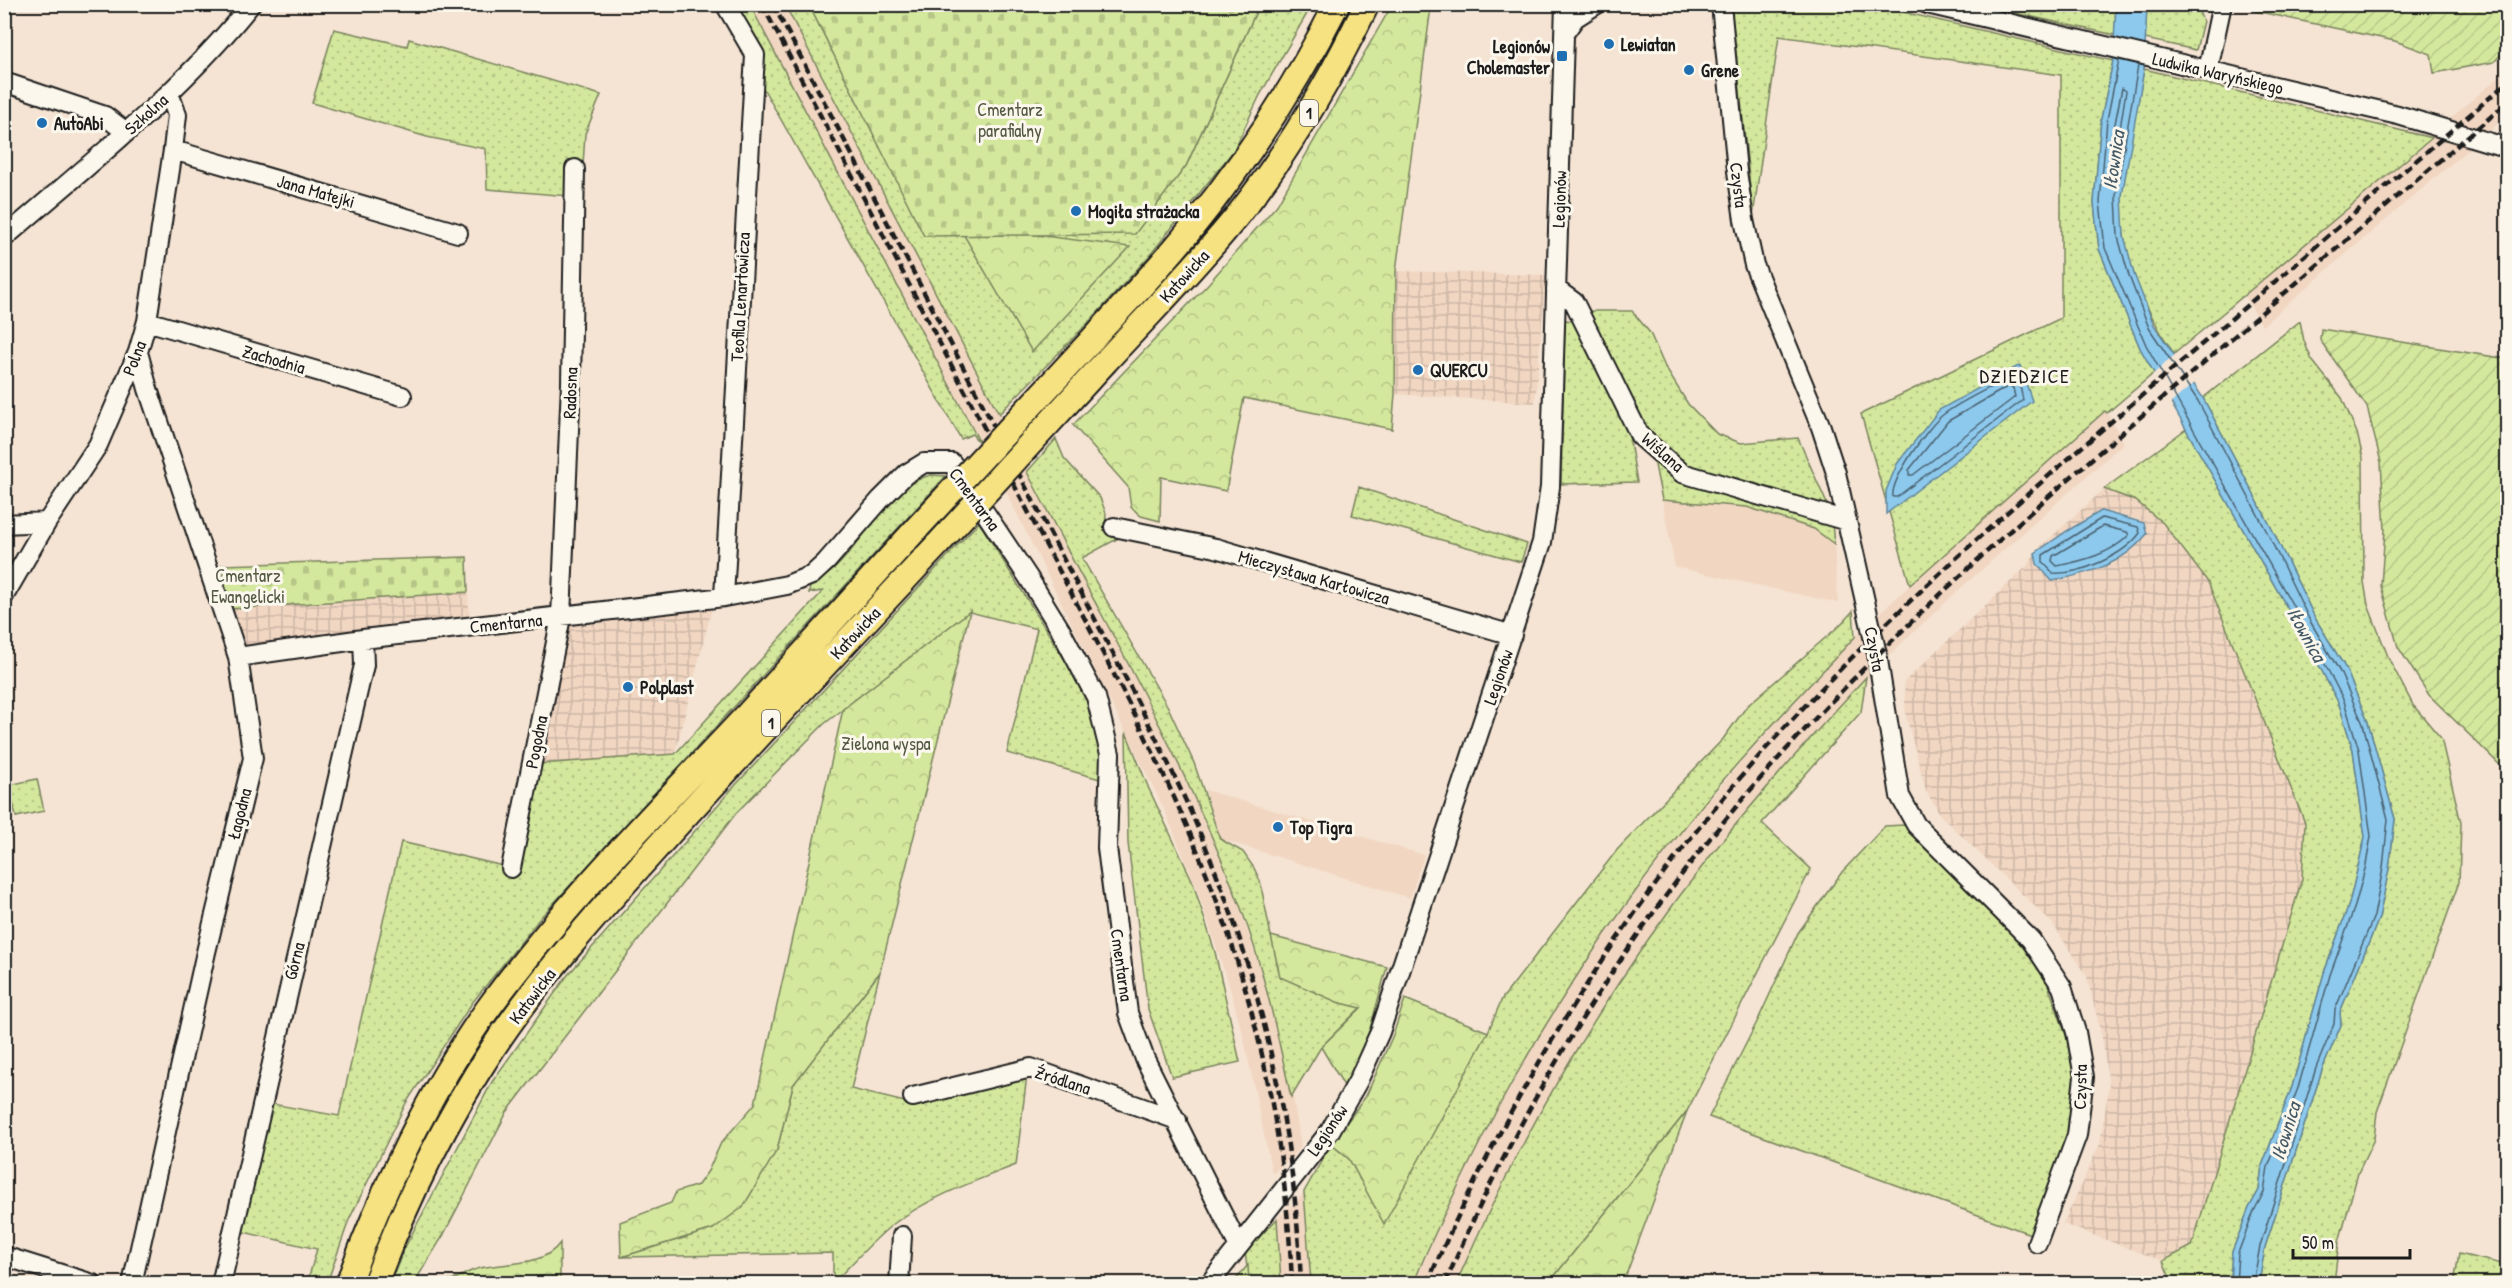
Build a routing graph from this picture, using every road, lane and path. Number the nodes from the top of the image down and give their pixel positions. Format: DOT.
graph roads {
  1 [pos="251,4"];
  2 [pos="725,4"];
  3 [pos="1337,4"];
  4 [pos="1367,4"];
  5 [pos="1565,4"];
  6 [pos="1598,4"];
  7 [pos="1721,4"];
  8 [pos="1927,4"];
  9 [pos="2222,4"];
  10 [pos="1565,32"];
  11 [pos="2208,70"];
  12 [pos="4,82"];
  13 [pos="169,93"];
  14 [pos="126,132"];
  15 [pos="2508,148"];
  16 [pos="173,150"];
  17 [pos="574,169"];
  18 [pos="458,233"];
  19 [pos="4,238"];
  20 [pos="1556,288"];
  21 [pos="147,321"];
  22 [pos="138,352"];
  23 [pos="402,396"];
  24 [pos="1847,521"];
  25 [pos="47,522"];
  26 [pos="4,524"];
  27 [pos="1114,527"];
  28 [pos="4,596"];
  29 [pos="724,597"];
  30 [pos="561,617"];
  31 [pos="1512,635"];
  32 [pos="363,639"];
  33 [pos="238,657"];
  34 [pos="511,868"];
  35 [pos="913,1097"];
  36 [pos="1177,1120"];
  37 [pos="902,1236"];
  38 [pos="2037,1243"];
  39 [pos="1238,1245"];
  40 [pos="4,1256"];
  41 [pos="93,1284"];
  42 [pos="132,1284"];
  43 [pos="221,1284"];
  44 [pos="348,1284"];
  45 [pos="375,1284"];
  46 [pos="899,1284"];
  47 [pos="1209,1284"];
  1 -- 13 [label="street, Szkolna"];
  2 -- 29 [label="street, Teofila Lenartowicza"];
  3 -- 44 [label="main road, Katowicka / 1, bridge"];
  4 -- 45 [label="main road, Katowicka / 1, bridge"];
  5 -- 10 [label="street, Legionów"];
  6 -- 10 [label="street"];
  7 -- 24 [label="street, Czysta"];
  8 -- 11 [label="street, Ludwika Waryńskiego"];
  9 -- 11 [label="street"];
  10 -- 20 [label="street, Legionów"];
  11 -- 15 [label="street, Ludwika Waryńskiego"];
  12 -- 14 [label="street"];
  13 -- 14 [label="street, Szkolna"];
  13 -- 16 [label="street, Polna"];
  14 -- 19 [label="street, Szkolna"];
  16 -- 18 [label="street, Jana Matejki"];
  16 -- 21 [label="street, Polna"];
  17 -- 30 [label="street, Radosna"];
  20 -- 24 [label="street, Wiślana"];
  20 -- 31 [label="street, Legionów"];
  21 -- 22 [label="street, Polna"];
  21 -- 23 [label="street, Zachodnia"];
  22 -- 25 [label="street, Polna"];
  22 -- 33 [label="street, Łagodna"];
  24 -- 38 [label="street, Czysta"];
  25 -- 26 [label="street"];
  25 -- 28 [label="street, Polna"];
  27 -- 31 [label="street, Mieczysława Karłowicza"];
  29 -- 30 [label="street, Cmentarna"];
  29 -- 36 [label="street, Cmentarna"];
  30 -- 32 [label="street, Cmentarna"];
  30 -- 34 [label="street, Pogodna"];
  31 -- 39 [label="street, Legionów"];
  32 -- 33 [label="street, Cmentarna"];
  32 -- 43 [label="street, Górna"];
  33 -- 42 [label="street, Łagodna"];
  35 -- 36 [label="street, Źródlana"];
  36 -- 39 [label="street, Cmentarna"];
  37 -- 46 [label="street"];
  39 -- 47 [label="street, Legionów"];
  40 -- 41 [label="street"];
}
